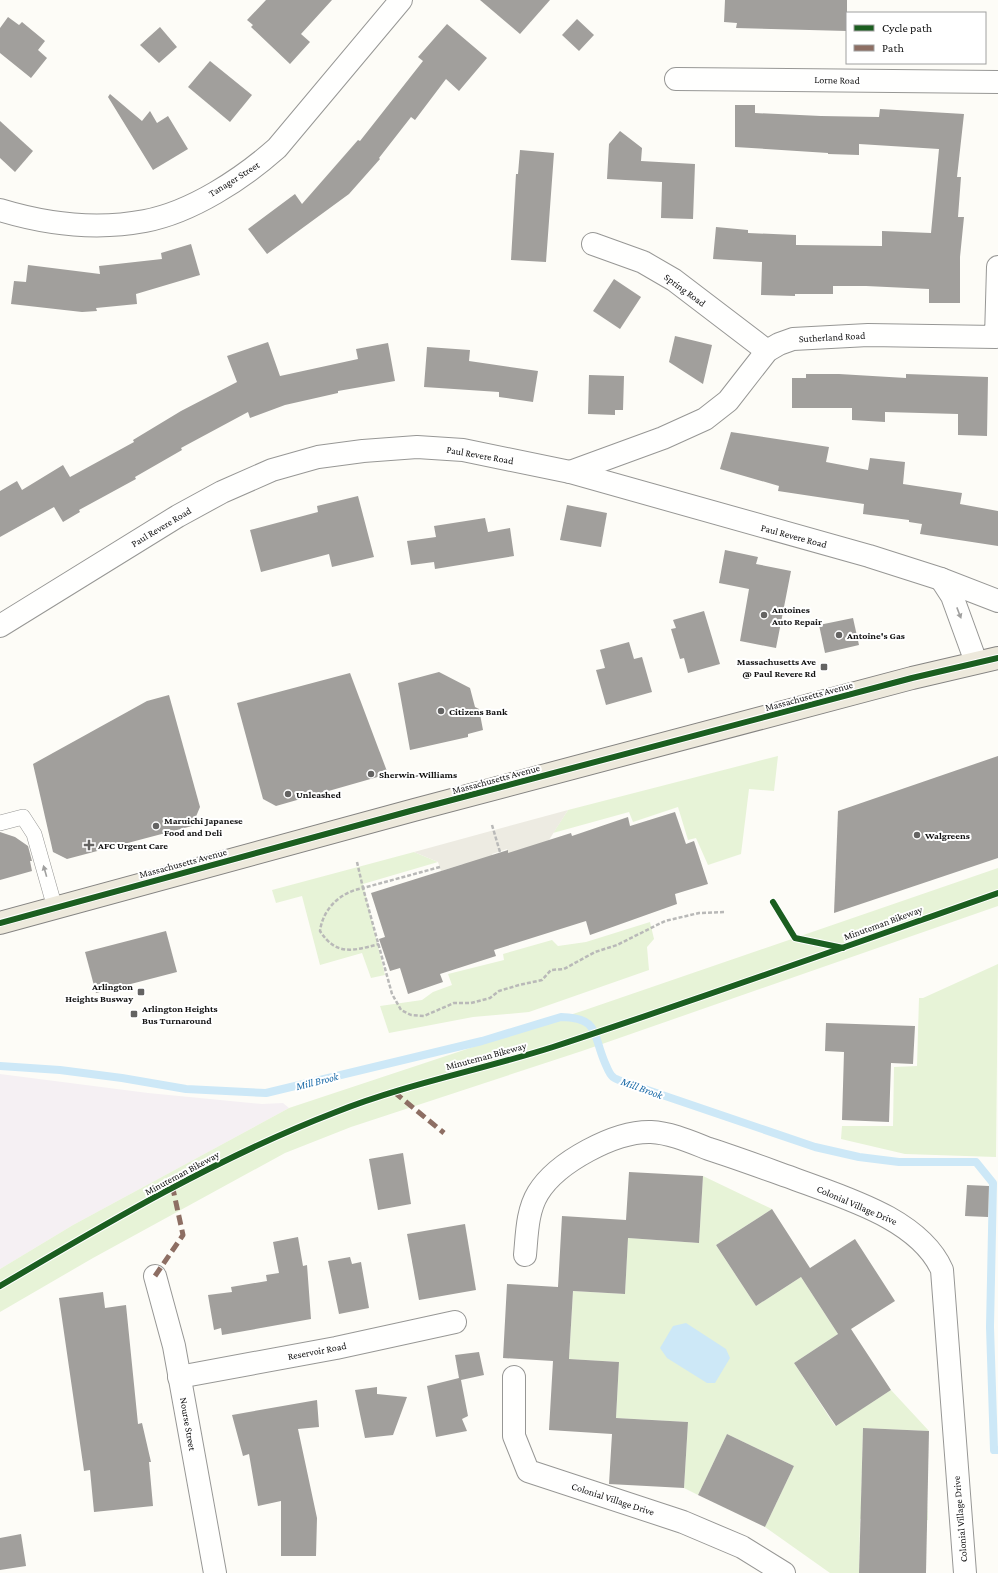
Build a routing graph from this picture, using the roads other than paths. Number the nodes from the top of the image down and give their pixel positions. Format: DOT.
graph roads {
  1 [pos="400,0"];
  2 [pos="676,79"];
  3 [pos="998,82"];
  4 [pos="0,210"];
  5 [pos="593,244"];
  6 [pos="998,267"];
  7 [pos="997,338"];
  8 [pos="767,352"];
  9 [pos="570,472"];
  10 [pos="941,579"];
  11 [pos="998,601"];
  12 [pos="0,626"];
  13 [pos="998,658"];
  14 [pos="976,662"];
  15 [pos="0,823"];
  16 [pos="55,908"];
  17 [pos="0,923"];
  18 [pos="525,1255"];
  19 [pos="155,1276"];
  20 [pos="455,1322"];
  21 [pos="179,1377"];
  22 [pos="514,1377"];
  23 [pos="215,1573"];
  24 [pos="784,1573"];
  25 [pos="964,1573"];
  1 -- 4 [label="street, Tanager Street"];
  2 -- 3 [label="street, Lorne Road"];
  5 -- 8 [label="street, Spring Road"];
  6 -- 7 [label="street, Sutherland Road"];
  7 -- 8 [label="street, Sutherland Road"];
  8 -- 9 [label="street, Sutherland Road"];
  9 -- 10 [label="street, Paul Revere Road"];
  9 -- 12 [label="street, Paul Revere Road"];
  10 -- 11 [label="street, Paul Revere Road"];
  10 -- 14 [label="street, one-way"];
  13 -- 14 [label="main road, Massachusetts Avenue"];
  14 -- 16 [label="main road, Massachusetts Avenue"];
  16 -- 15 [label="lane, one-way"];
  16 -- 17 [label="main road, Massachusetts Avenue"];
  18 -- 25 [label="street, Colonial Village Drive"];
  19 -- 21 [label="street, Nourse Street"];
  20 -- 21 [label="street, Reservoir Road"];
  21 -- 23 [label="street, Nourse Street"];
  22 -- 24 [label="street, Colonial Village Drive"];
}
